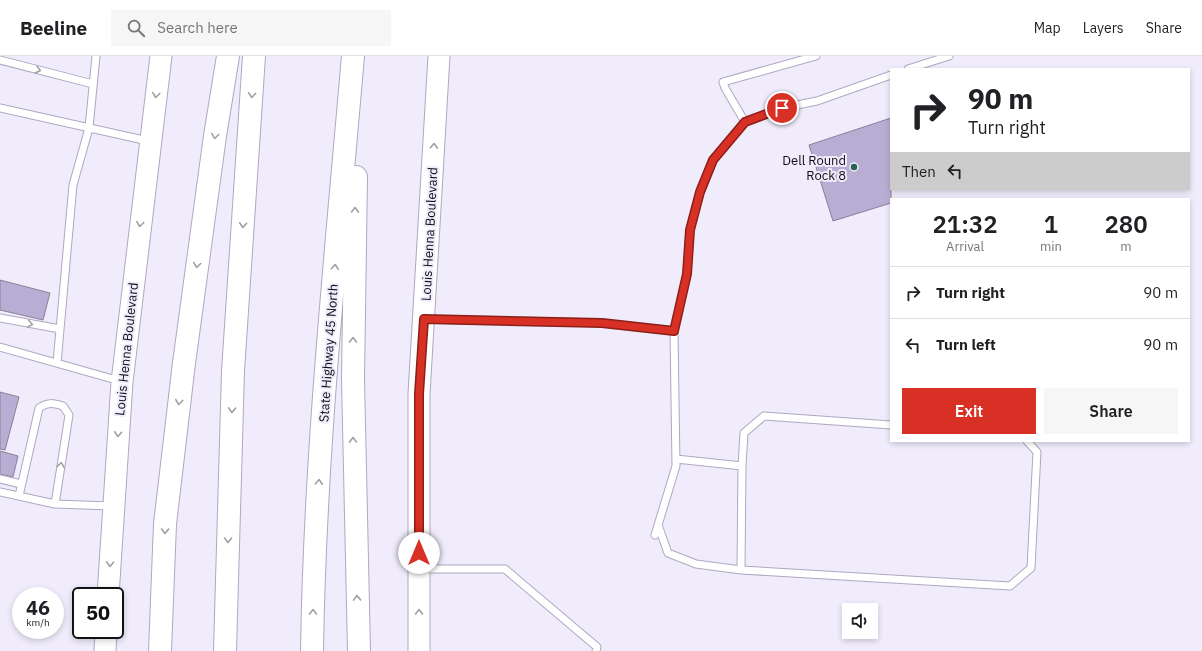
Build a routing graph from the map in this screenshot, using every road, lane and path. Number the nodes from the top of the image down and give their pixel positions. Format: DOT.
graph roads {
  1 [pos="96,56"];
  2 [pos="161,56"];
  3 [pos="228,56"];
  4 [pos="254,56"];
  5 [pos="352,56"];
  6 [pos="357,56"];
  7 [pos="439,56"];
  8 [pos="816,56"];
  9 [pos="948,56"];
  10 [pos="939,57"];
  11 [pos="0,60"];
  12 [pos="911,68"];
  13 [pos="890,75"];
  14 [pos="93,84"];
  15 [pos="0,108"];
  16 [pos="745,122"];
  17 [pos="89,128"];
  18 [pos="150,142"];
  19 [pos="0,318"];
  20 [pos="424,319"];
  21 [pos="60,329"];
  22 [pos="674,331"];
  23 [pos="0,347"];
  24 [pos="57,363"];
  25 [pos="122,382"];
  26 [pos="890,425"];
  27 [pos="1028,442"];
  28 [pos="676,458"];
  29 [pos="742,466"];
  30 [pos="0,479"];
  31 [pos="21,484"];
  32 [pos="0,492"];
  33 [pos="19,496"];
  34 [pos="55,504"];
  35 [pos="113,506"];
  36 [pos="658,525"];
  37 [pos="655,535"];
  38 [pos="419,569"];
  39 [pos="741,570"];
  40 [pos="108,587"];
  41 [pos="106,639"];
  42 [pos="105,651"];
  43 [pos="160,651"];
  44 [pos="225,651"];
  45 [pos="312,651"];
  46 [pos="358,651"];
  47 [pos="419,651"];
  48 [pos="596,651"];
  1 -- 14 [label="lane"];
  2 -- 18 [label="main road, Louis Henna Boulevard, one-way"];
  3 -- 43 [label="highway, one-way"];
  4 -- 44 [label="highway, one-way"];
  45 -- 5 [label="highway, State Highway 45 North, one-way"];
  46 -- 6 [label="highway, one-way"];
  20 -- 7 [label="main road, Louis Henna Boulevard, one-way"];
  8 -- 16 [label="lane"];
  9 -- 10 [label="lane"];
  10 -- 12 [label="lane"];
  11 -- 14 [label="lane, one-way"];
  13 -- 16 [label="lane"];
  14 -- 17 [label="lane"];
  15 -- 17 [label="lane"];
  16 -- 22 [label="lane"];
  17 -- 18 [label="lane"];
  17 -- 21 [label="lane"];
  18 -- 25 [label="main road, Louis Henna Boulevard, one-way"];
  19 -- 21 [label="lane, one-way"];
  20 -- 22 [label="lane"];
  20 -- 38 [label="main road, Louis Henna Boulevard"];
  21 -- 24 [label="lane"];
  22 -- 28 [label="lane"];
  23 -- 24 [label="lane"];
  24 -- 25 [label="lane"];
  25 -- 35 [label="main road, Louis Henna Boulevard, one-way"];
  26 -- 29 [label="lane"];
  27 -- 39 [label="lane"];
  28 -- 29 [label="lane"];
  28 -- 36 [label="lane"];
  29 -- 39 [label="lane"];
  30 -- 31 [label="lane"];
  31 -- 33 [label="lane"];
  34 -- 31 [label="lane, one-way"];
  32 -- 33 [label="lane"];
  33 -- 34 [label="lane"];
  34 -- 35 [label="lane"];
  35 -- 40 [label="main road, Louis Henna Boulevard, one-way"];
  36 -- 37 [label="lane"];
  36 -- 39 [label="lane"];
  47 -- 38 [label="main road, Louis Henna Boulevard, one-way"];
  38 -- 48 [label="lane"];
  41 -- 42 [label="main road"];
}
